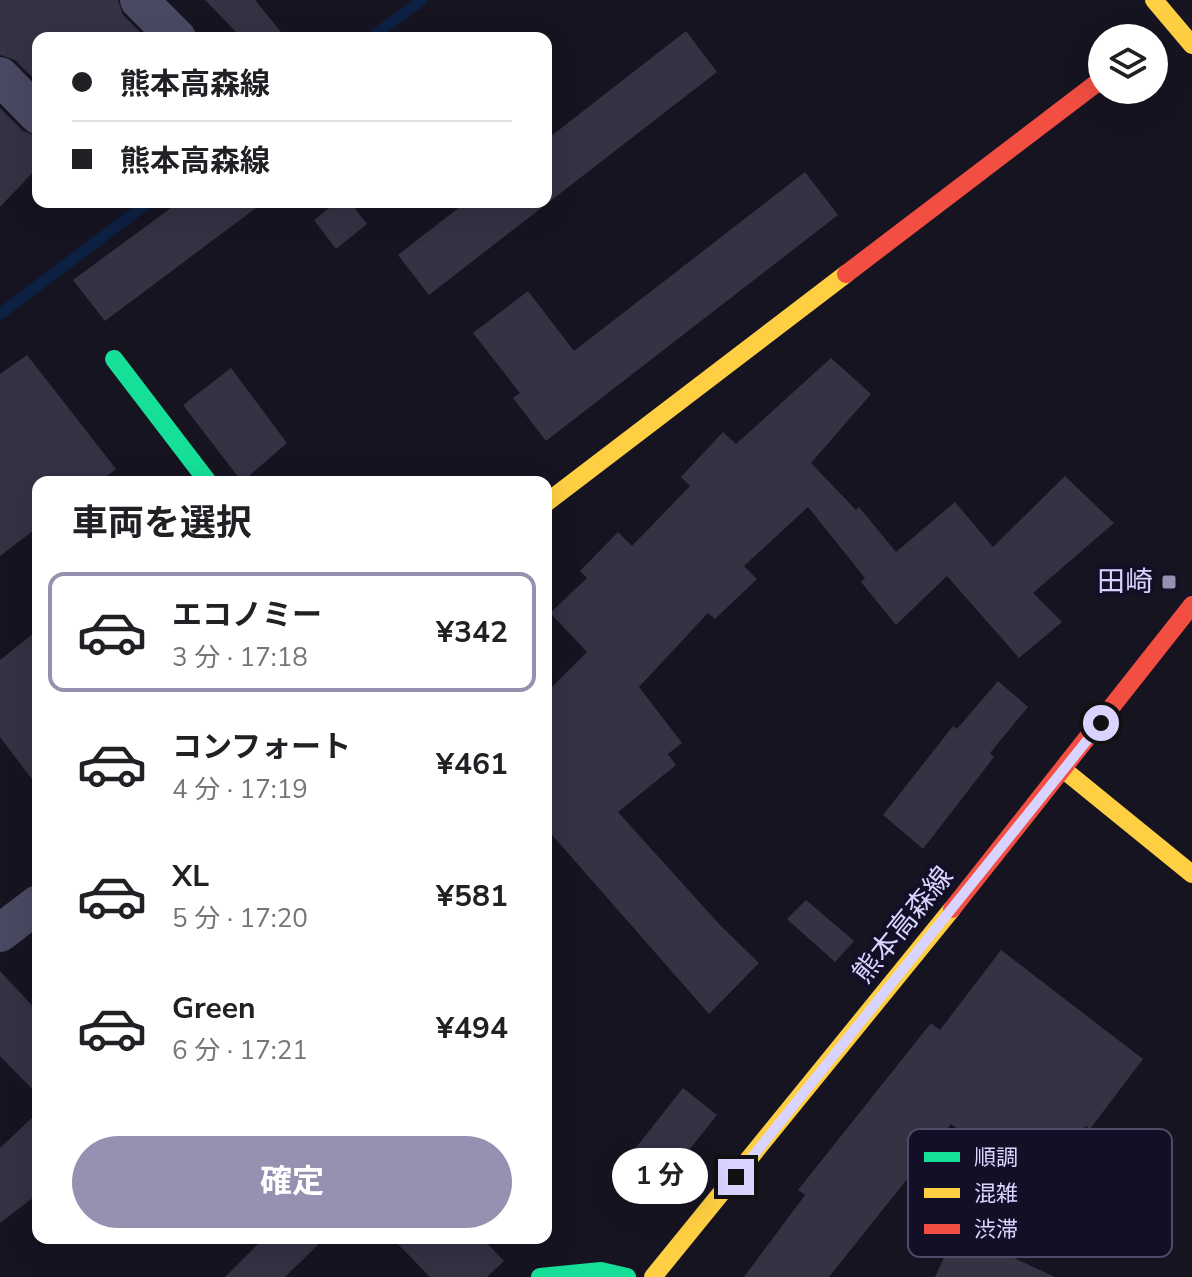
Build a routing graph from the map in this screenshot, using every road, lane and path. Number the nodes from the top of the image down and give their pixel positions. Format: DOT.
graph roads {
  1 [pos="139,0"];
  2 [pos="171,32"];
  3 [pos="0,76"];
  4 [pos="1088,90"];
  5 [pos="32,109"];
  6 [pos="114,359"];
  7 [pos="203,476"];
  8 [pos="552,498"];
  9 [pos="1192,605"];
  10 [pos="1064,770"];
  11 [pos="1192,874"];
  12 [pos="32,909"];
  13 [pos="0,933"];
  14 [pos="540,1277"];
  15 [pos="627,1277"];
  16 [pos="653,1277"];
  1 -- 2 [label="street"];
  3 -- 5 [label="street"];
  4 -- 8 [label="street"];
  6 -- 7 [label="street"];
  9 -- 10 [label="street, 熊本高森線"];
  10 -- 11 [label="street"];
  10 -- 16 [label="street, 熊本高森線"];
  12 -- 13 [label="street"];
  14 -- 15 [label="street"];
}
